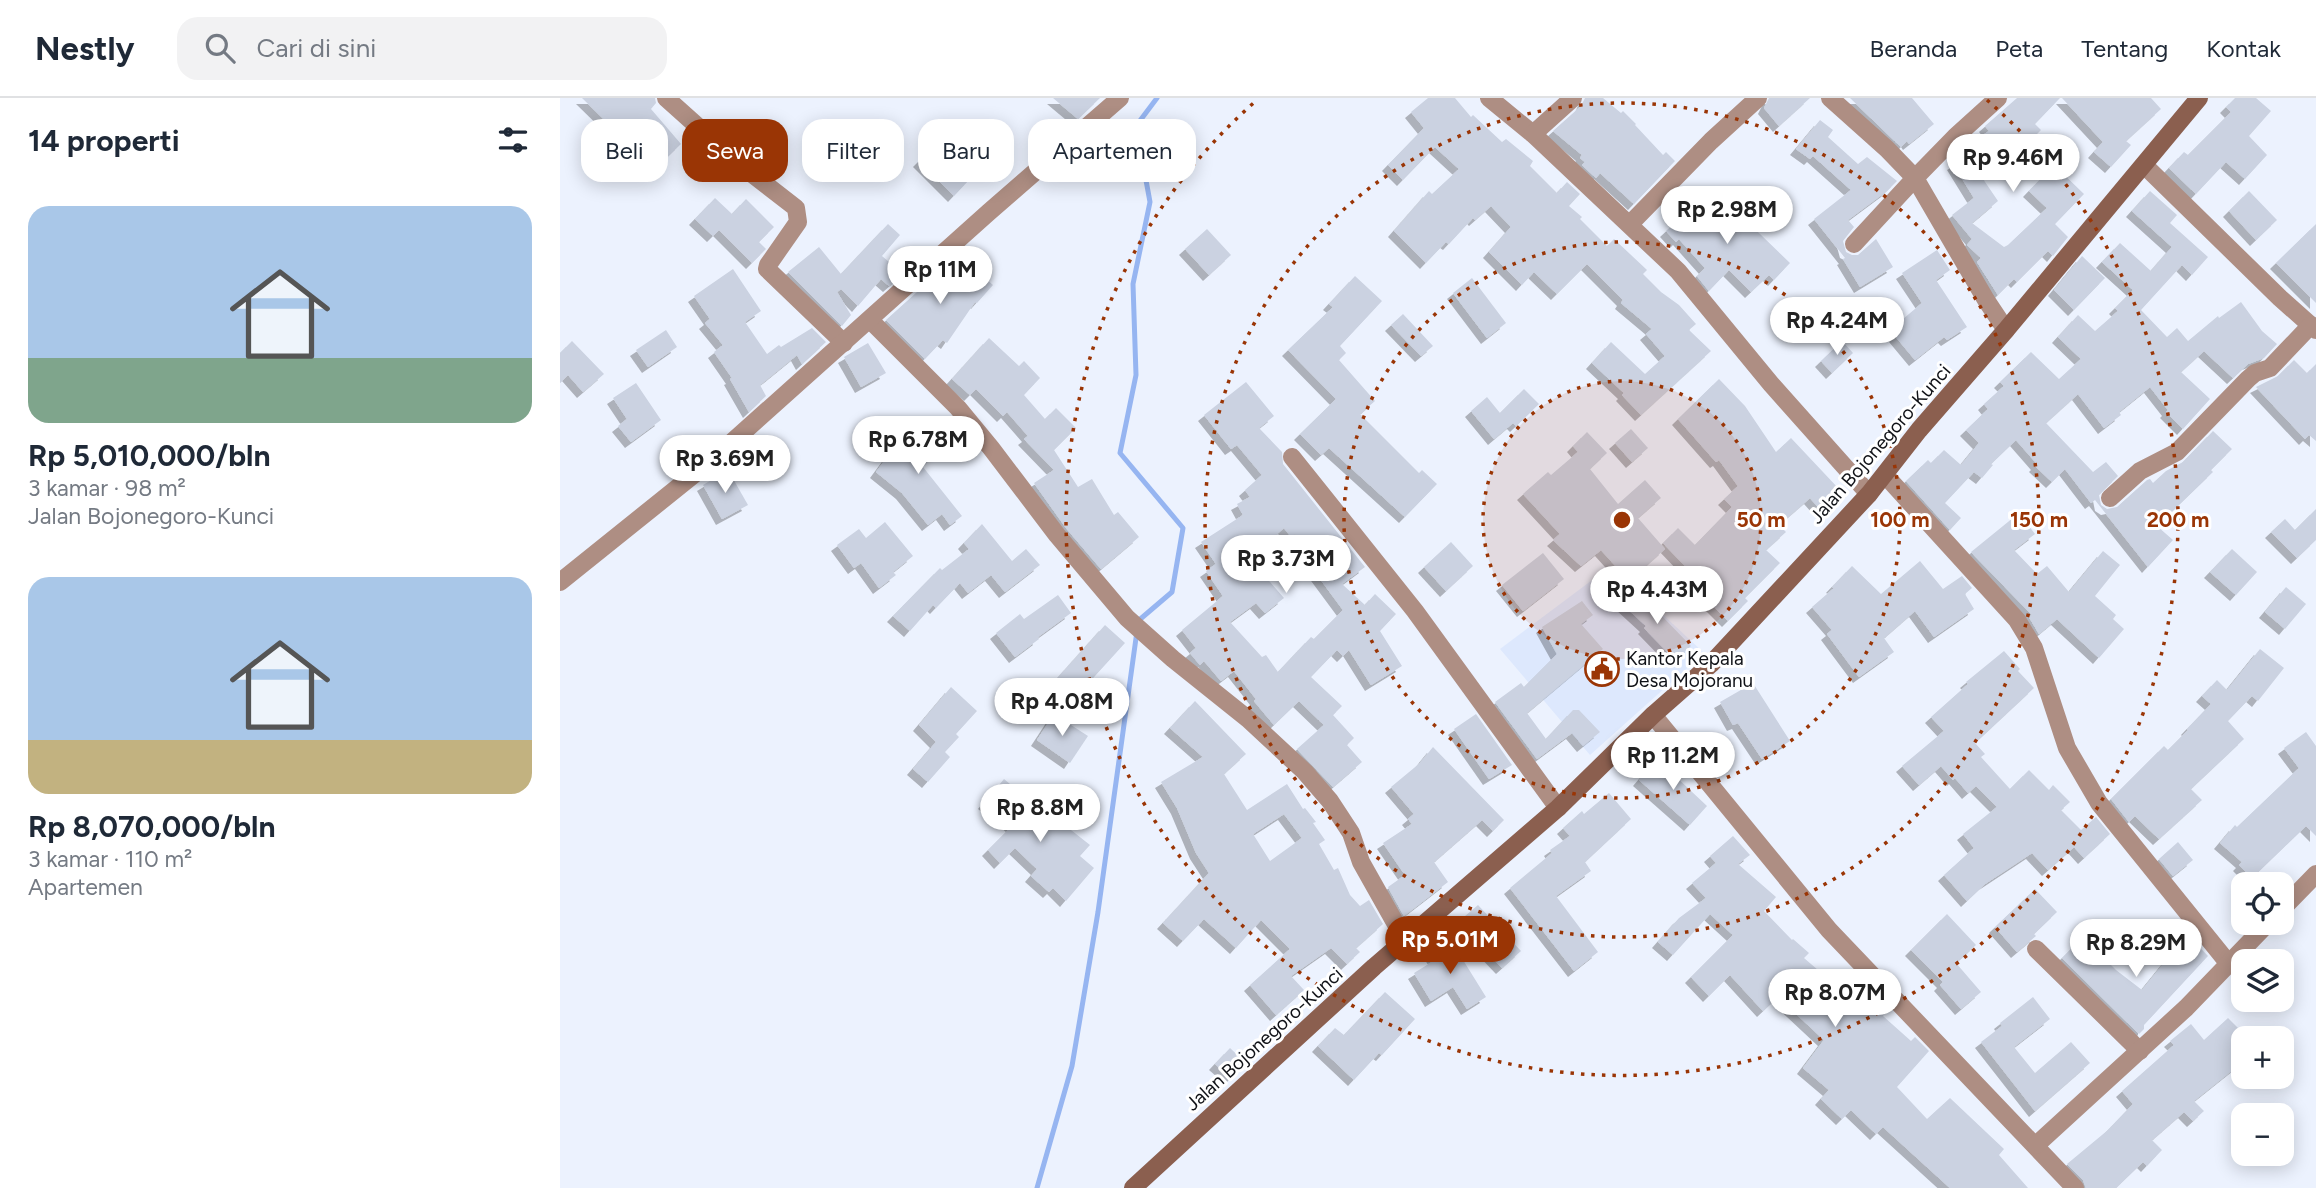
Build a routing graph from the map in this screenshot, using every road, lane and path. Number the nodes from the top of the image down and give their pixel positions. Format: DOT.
graph roads {
  1 [pos="666,98"];
  2 [pos="1120,98"];
  3 [pos="1489,98"];
  4 [pos="1573,98"];
  5 [pos="1758,98"];
  6 [pos="1830,98"];
  7 [pos="1998,98"];
  8 [pos="2190,101"];
  9 [pos="1533,134"];
  10 [pos="2144,165"];
  11 [pos="1915,178"];
  12 [pos="1630,225"];
  13 [pos="1854,244"];
  14 [pos="870,320"];
  15 [pos="2313,328"];
  16 [pos="2006,330"];
  17 [pos="844,343"];
  18 [pos="1293,457"];
  19 [pos="1885,475"];
  20 [pos="1869,494"];
  21 [pos="2110,498"];
  22 [pos="560,582"];
  23 [pos="1653,715"];
  24 [pos="1558,808"];
  25 [pos="2316,874"];
  26 [pos="2294,897"];
  27 [pos="2257,935"];
  28 [pos="1406,942"];
  29 [pos="2036,949"];
  30 [pos="2229,964"];
  31 [pos="2140,1051"];
  32 [pos="2036,1145"];
  33 [pos="1133,1188"];
  34 [pos="2075,1188"];
  1 -- 17 [label="street"];
  2 -- 14 [label="street"];
  3 -- 9 [label="street"];
  4 -- 9 [label="street"];
  5 -- 12 [label="street"];
  6 -- 11 [label="street"];
  7 -- 11 [label="street"];
  8 -- 10 [label="main road, Jalan Bojonegoro-Kunci"];
  9 -- 12 [label="street"];
  10 -- 15 [label="street"];
  10 -- 16 [label="main road, Jalan Bojonegoro-Kunci"];
  11 -- 13 [label="street"];
  11 -- 16 [label="street"];
  12 -- 20 [label="street"];
  14 -- 17 [label="street"];
  14 -- 28 [label="street"];
  15 -- 21 [label="street"];
  16 -- 19 [label="main road, Jalan Bojonegoro-Kunci"];
  17 -- 22 [label="street"];
  18 -- 24 [label="street"];
  19 -- 20 [label="main road, Jalan Bojonegoro-Kunci"];
  19 -- 30 [label="street"];
  20 -- 23 [label="main road, Jalan Bojonegoro-Kunci"];
  23 -- 24 [label="main road, Jalan Bojonegoro-Kunci"];
  23 -- 32 [label="street"];
  24 -- 28 [label="main road, Jalan Bojonegoro-Kunci"];
  25 -- 26 [label="street"];
  27 -- 30 [label="street"];
  28 -- 33 [label="main road, Jalan Bojonegoro-Kunci"];
  29 -- 31 [label="street"];
  30 -- 31 [label="street"];
  31 -- 32 [label="street"];
  32 -- 34 [label="street"];
}
